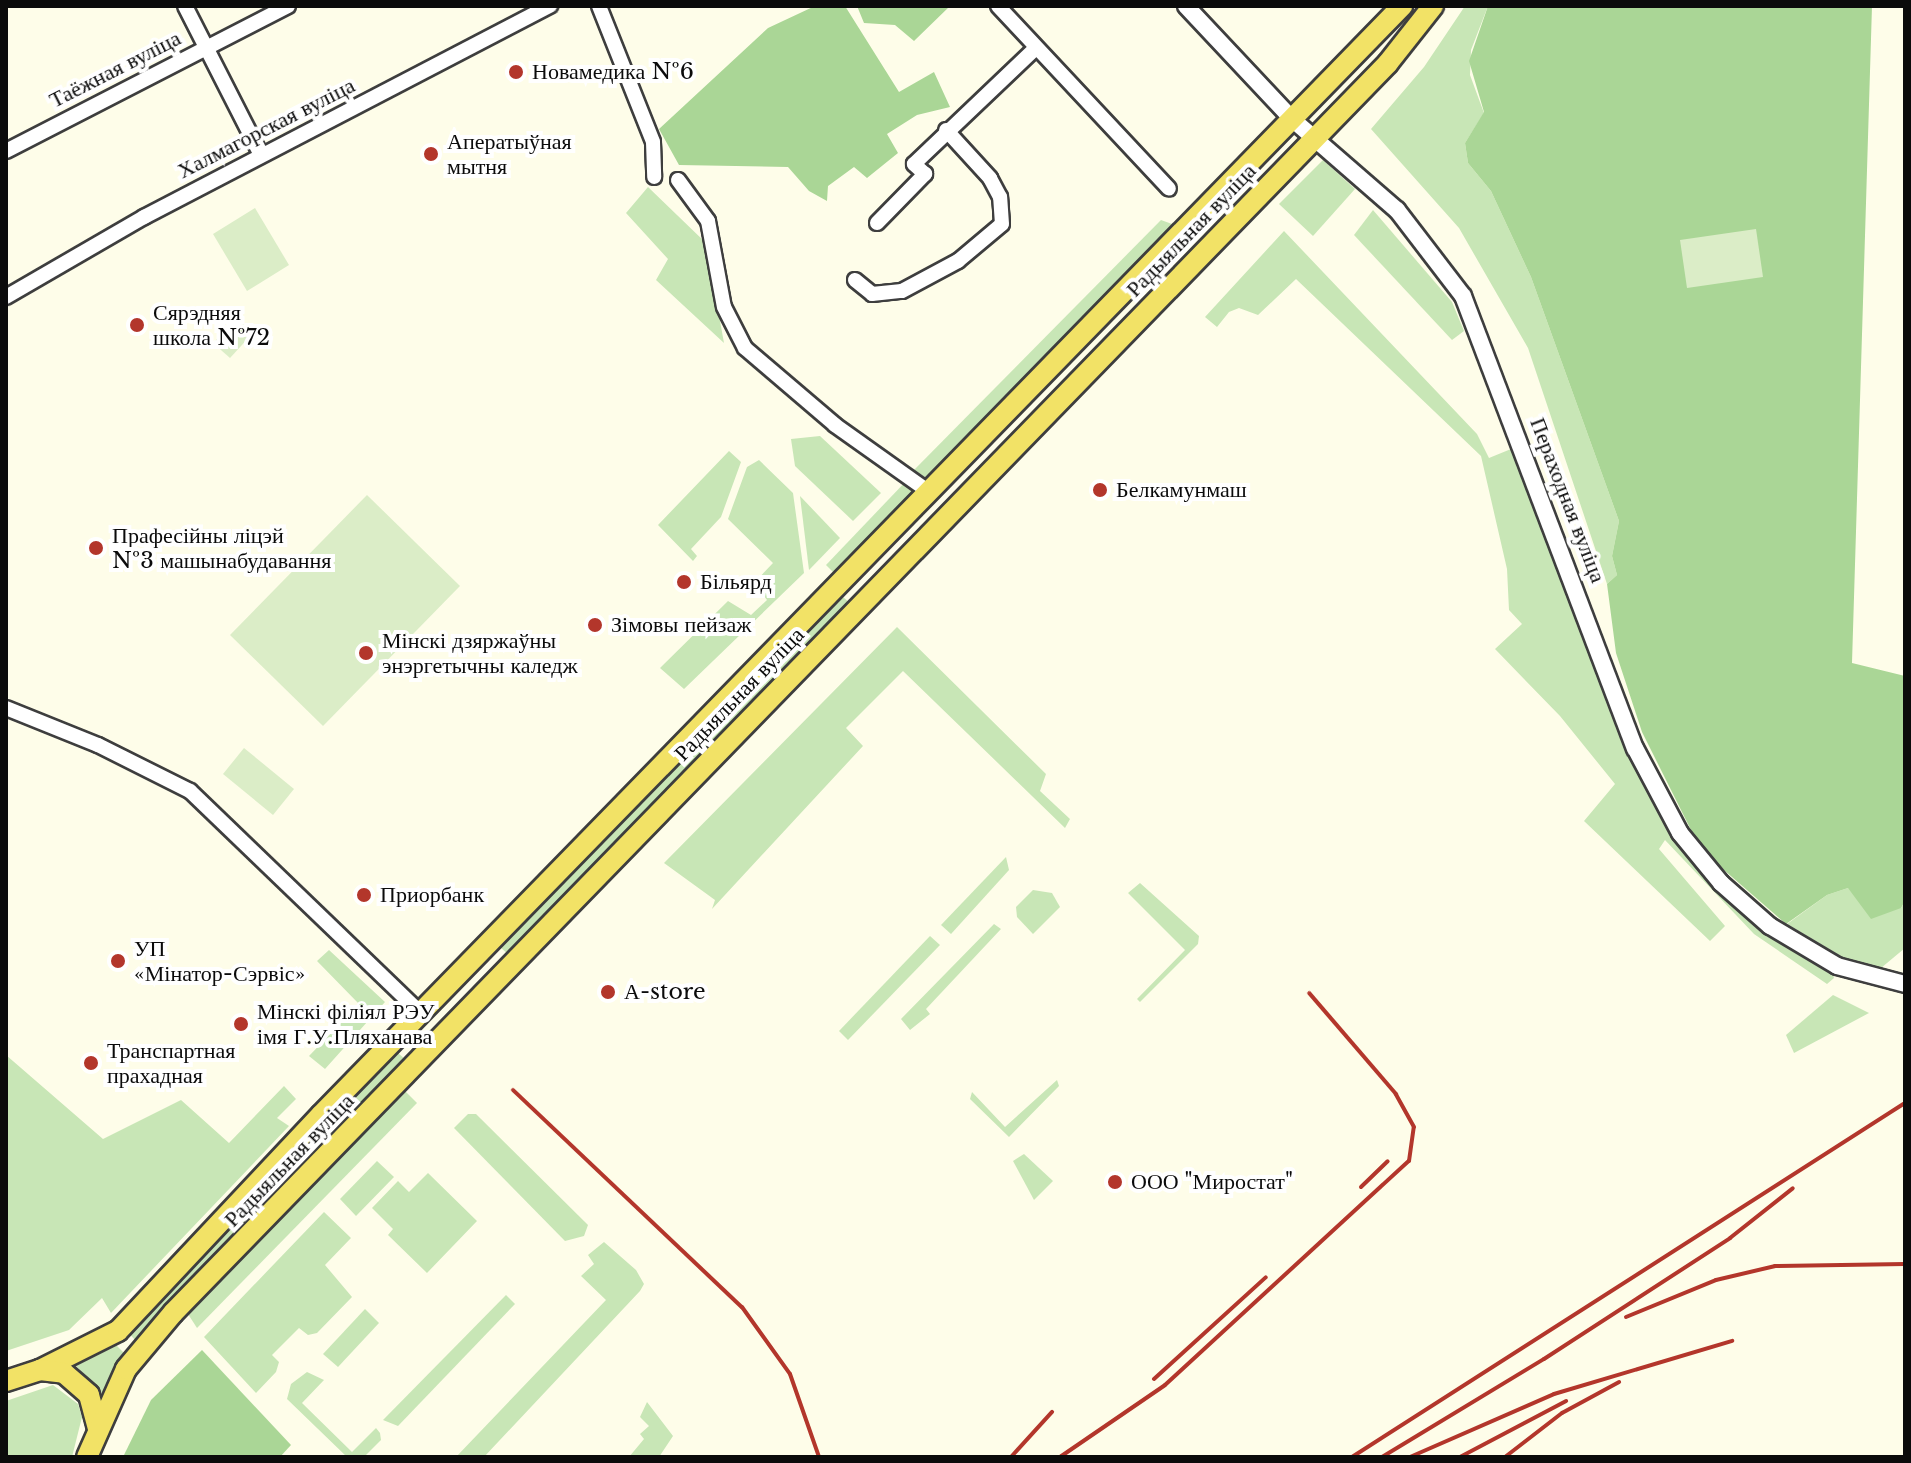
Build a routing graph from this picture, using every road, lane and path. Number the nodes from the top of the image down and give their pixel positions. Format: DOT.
graph roads {
  1 [pos="185,6"];
  2 [pos="288,6"];
  3 [pos="550,6"];
  4 [pos="599,6"];
  5 [pos="998,6"];
  6 [pos="1186,6"];
  7 [pos="1402,6"];
  8 [pos="1433,6"];
  9 [pos="206,48"];
  10 [pos="1036,48"];
  11 [pos="1291,118"];
  12 [pos="946,130"];
  13 [pos="1314,139"];
  14 [pos="6,151"];
  15 [pos="261,155"];
  16 [pos="654,177"];
  17 [pos="678,180"];
  18 [pos="1169,189"];
  19 [pos="877,223"];
  20 [pos="855,280"];
  21 [pos="6,297"];
  22 [pos="1055,363"];
  23 [pos="1077,383"];
  24 [pos="928,491"];
  25 [pos="6,708"];
  26 [pos="1905,984"];
  27 [pos="421,1013"];
  28 [pos="40,1370"];
  29 [pos="6,1381"];
  30 [pos="98,1429"];
  31 [pos="87,1457"];
  1 -- 9 [label="street"];
  2 -- 9 [label="street, Таёжная вуліца"];
  3 -- 15 [label="street, Халмагорская вуліца"];
  4 -- 16 [label="street"];
  5 -- 10 [label="street"];
  6 -- 11 [label="street, Пераходная вуліца"];
  7 -- 11 [label="main road, Радыяльная вуліца"];
  8 -- 13 [label="main road, Радыяльная вуліца"];
  9 -- 14 [label="street, Таёжная вуліца"];
  9 -- 15 [label="street"];
  10 -- 12 [label="street"];
  10 -- 18 [label="street"];
  11 -- 13 [label="street, Пераходная вуліца"];
  11 -- 22 [label="main road, Радыяльная вуліца"];
  12 -- 19 [label="street"];
  12 -- 20 [label="street"];
  13 -- 23 [label="main road, Радыяльная вуліца"];
  13 -- 26 [label="street, Пераходная вуліца"];
  15 -- 21 [label="street, Халмагорская вуліца"];
  17 -- 24 [label="street"];
  22 -- 23 [label="main road"];
  22 -- 24 [label="main road, Радыяльная вуліца"];
  23 -- 30 [label="main road, Радыяльная вуліца"];
  24 -- 27 [label="main road, Радыяльная вуліца"];
  25 -- 27 [label="street"];
  27 -- 28 [label="main road, Радыяльная вуліца"];
  28 -- 29 [label="main road, Радыяльная вуліца"];
  28 -- 30 [label="main road"];
  30 -- 31 [label="main road, Радыяльная вуліца"];
}
